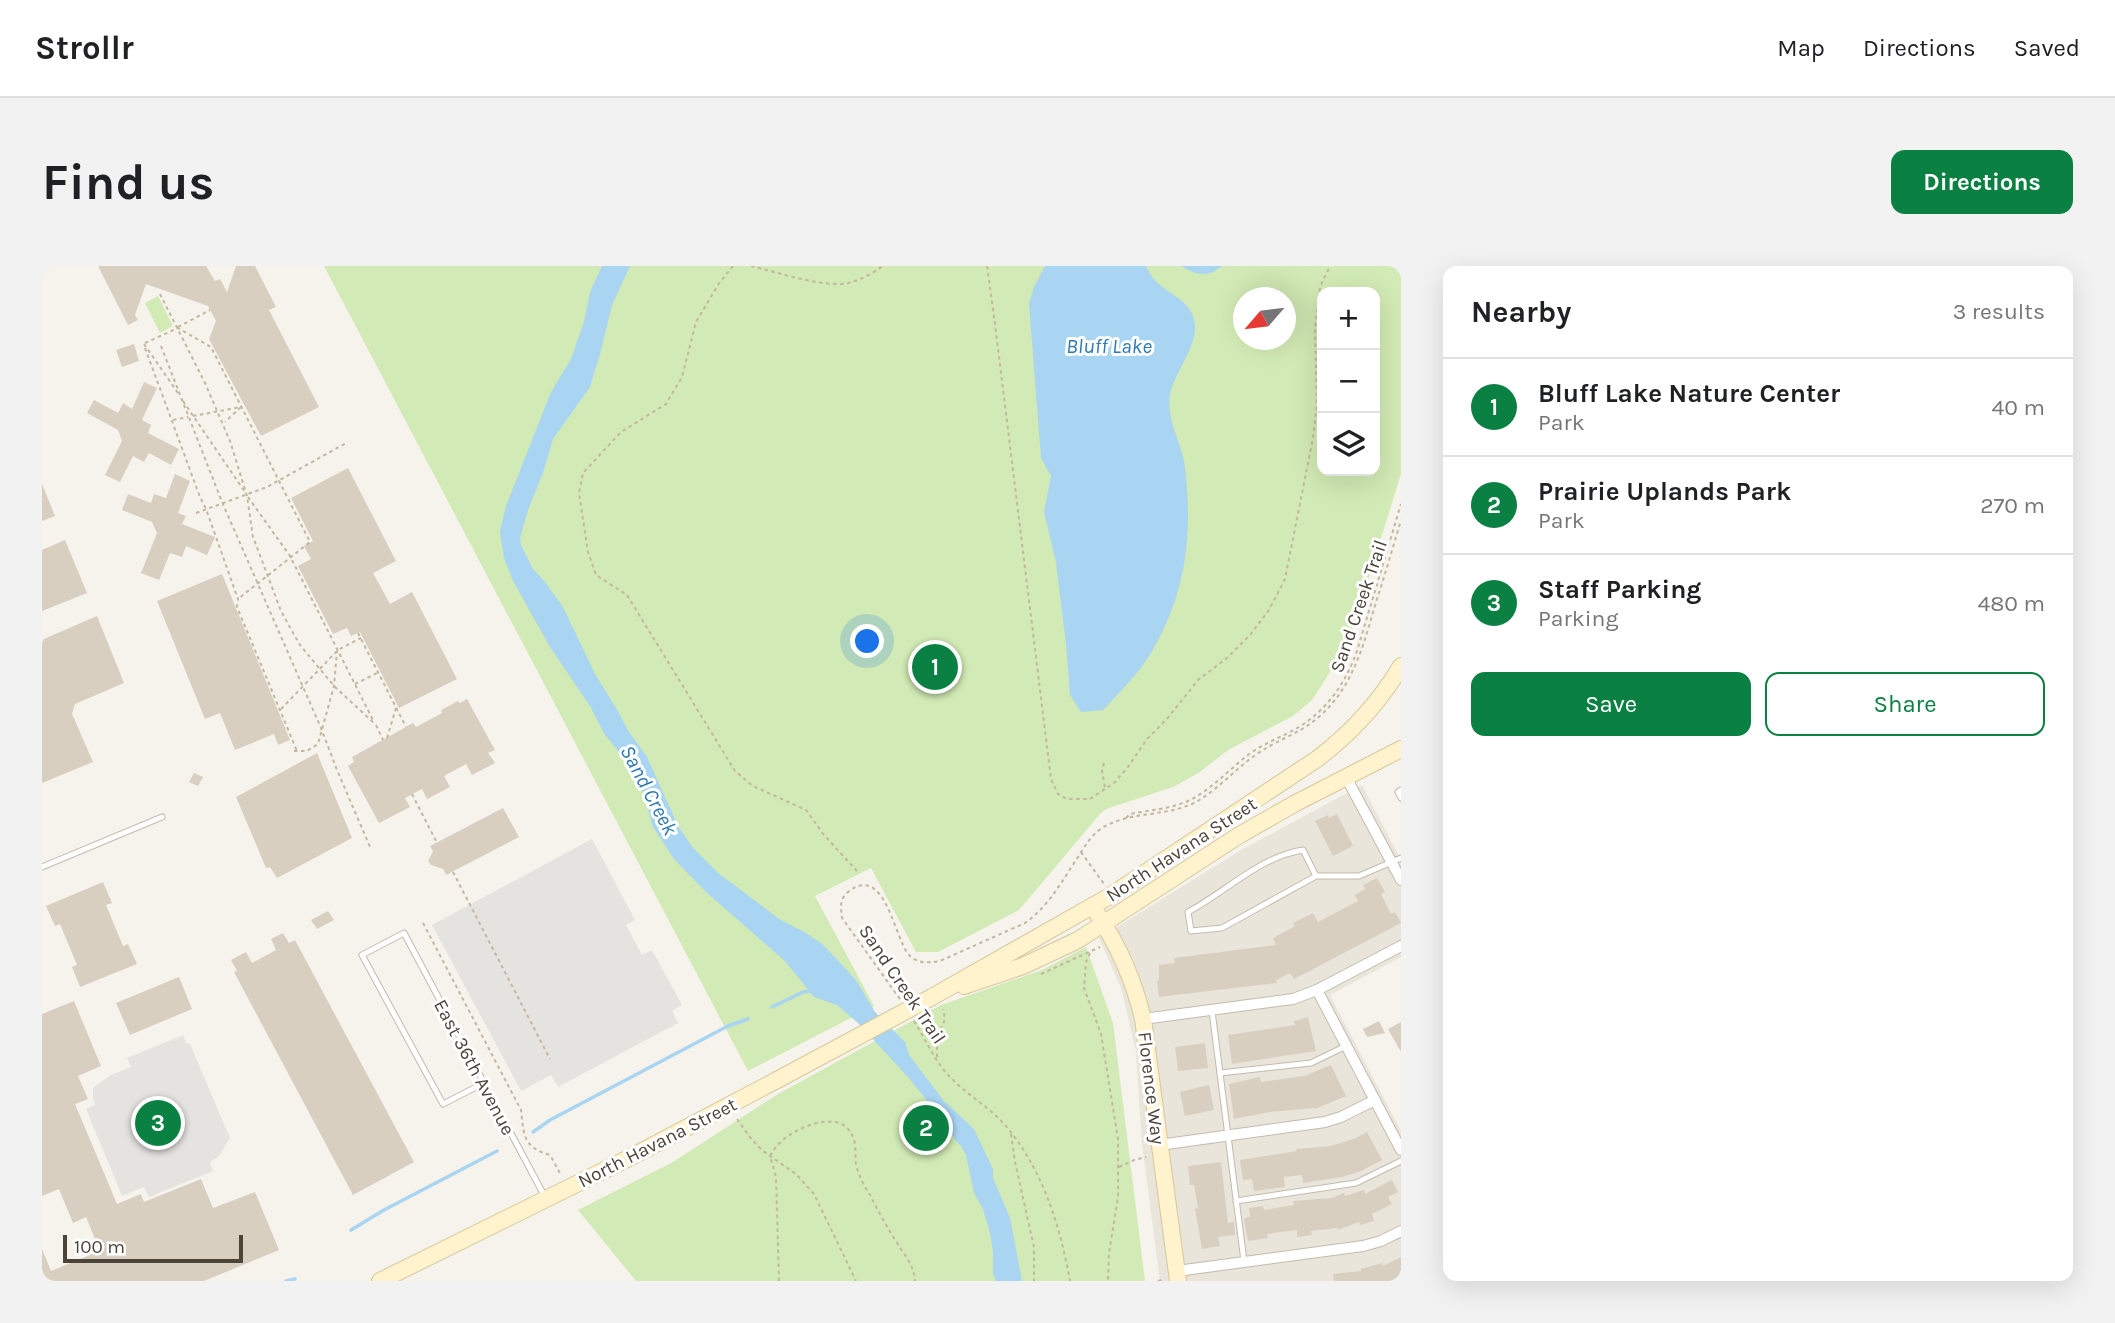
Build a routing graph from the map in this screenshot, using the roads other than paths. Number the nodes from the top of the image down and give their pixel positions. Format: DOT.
graph roads {
  1 [pos="1401,666"];
  2 [pos="1401,749"];
  3 [pos="1346,777"];
  4 [pos="1401,790"];
  5 [pos="1401,798"];
  6 [pos="162,817"];
  7 [pos="1396,860"];
  8 [pos="42,867"];
  9 [pos="1316,876"];
  10 [pos="1401,880"];
  11 [pos="1092,906"];
  12 [pos="1103,923"];
  13 [pos="1401,946"];
  14 [pos="1317,990"];
  15 [pos="936,1001"];
  16 [pos="1213,1011"];
  17 [pos="1143,1019"];
  18 [pos="1347,1046"];
  19 [pos="1220,1073"];
  20 [pos="484,1083"];
  21 [pos="1375,1100"];
  22 [pos="1228,1135"];
  23 [pos="1159,1145"];
  24 [pos="1401,1150"];
  25 [pos="1401,1161"];
  26 [pos="546,1200"];
  27 [pos="1236,1201"];
  28 [pos="1401,1231"];
  29 [pos="1244,1262"];
  30 [pos="1177,1276"];
  31 [pos="380,1281"];
  1 -- 11 [label="main road, North Havana Street"];
  2 -- 3 [label="main road, North Havana Street"];
  3 -- 7 [label="street"];
  3 -- 12 [label="main road, North Havana Street"];
  4 -- 5 [label="lane"];
  6 -- 8 [label="lane"];
  7 -- 9 [label="lane"];
  7 -- 10 [label="street"];
  9 -- 9 [label="lane"];
  11 -- 12 [label="main road, Florence Way"];
  11 -- 15 [label="main road, North Havana Street"];
  12 -- 15 [label="main road, North Havana Street"];
  12 -- 17 [label="main road, Florence Way"];
  13 -- 14 [label="street"];
  14 -- 16 [label="street"];
  14 -- 18 [label="street"];
  15 -- 26 [label="main road, North Havana Street, bridge"];
  16 -- 17 [label="street"];
  16 -- 19 [label="lane"];
  17 -- 23 [label="main road, Florence Way"];
  18 -- 19 [label="lane"];
  18 -- 21 [label="street"];
  19 -- 22 [label="lane"];
  20 -- 20 [label="lane, East 36th Avenue"];
  20 -- 26 [label="lane, East 36th Avenue"];
  21 -- 22 [label="street"];
  21 -- 24 [label="street"];
  22 -- 23 [label="street"];
  22 -- 27 [label="lane"];
  23 -- 30 [label="main road, Florence Way"];
  25 -- 27 [label="lane"];
  26 -- 31 [label="main road, North Havana Street"];
  27 -- 29 [label="lane"];
  28 -- 29 [label="street"];
  29 -- 30 [label="street"];
}
